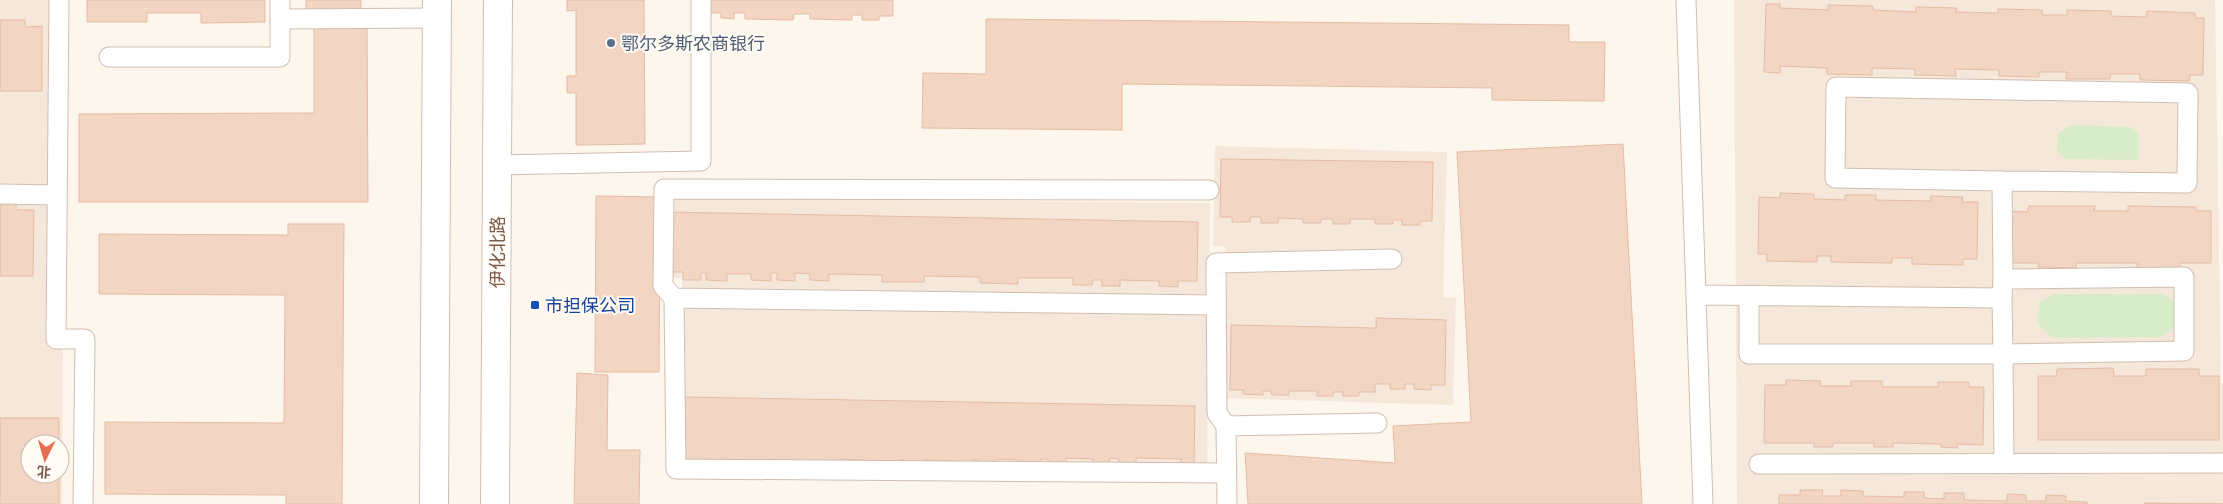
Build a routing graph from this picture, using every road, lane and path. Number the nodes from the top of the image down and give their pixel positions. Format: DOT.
graph roads {
  1 [pos="59,0"];
  2 [pos="280,0"];
  3 [pos="498,0"];
  4 [pos="701,0"];
  5 [pos="1686,0"];
  6 [pos="437,9"];
  7 [pos="280,19"];
  8 [pos="109,57"];
  9 [pos="497,165"];
  10 [pos="2002,181"];
  11 [pos="1209,190"];
  12 [pos="0,194"];
  13 [pos="57,195"];
  14 [pos="1392,259"];
  15 [pos="2003,289"];
  16 [pos="1696,295"];
  17 [pos="1749,296"];
  18 [pos="674,298"];
  19 [pos="1216,305"];
  20 [pos="2003,354"];
  21 [pos="1378,423"];
  22 [pos="1226,426"];
  23 [pos="2223,463"];
  24 [pos="1759,464"];
  25 [pos="2004,464"];
  26 [pos="1227,473"];
  27 [pos="83,504"];
  28 [pos="434,504"];
  29 [pos="495,504"];
  30 [pos="1227,504"];
  31 [pos="1703,504"];
  1 -- 13 [label="lane"];
  2 -- 7 [label="lane"];
  3 -- 9 [label="street, 伊化北路"];
  4 -- 9 [label="lane"];
  5 -- 16 [label="lane"];
  6 -- 7 [label="lane"];
  6 -- 28 [label="street"];
  7 -- 8 [label="lane"];
  9 -- 29 [label="street, 伊化北路"];
  10 -- 10 [label="lane"];
  10 -- 15 [label="lane"];
  11 -- 18 [label="lane"];
  12 -- 13 [label="lane"];
  13 -- 27 [label="lane"];
  14 -- 19 [label="lane"];
  15 -- 17 [label="lane"];
  15 -- 20 [label="lane"];
  15 -- 20 [label="lane"];
  16 -- 17 [label="lane"];
  16 -- 31 [label="lane"];
  17 -- 20 [label="lane"];
  18 -- 19 [label="lane"];
  18 -- 26 [label="lane"];
  19 -- 22 [label="lane"];
  20 -- 25 [label="lane"];
  21 -- 22 [label="lane"];
  22 -- 26 [label="lane"];
  23 -- 25 [label="lane"];
  24 -- 25 [label="lane"];
  26 -- 30 [label="lane"];
}
